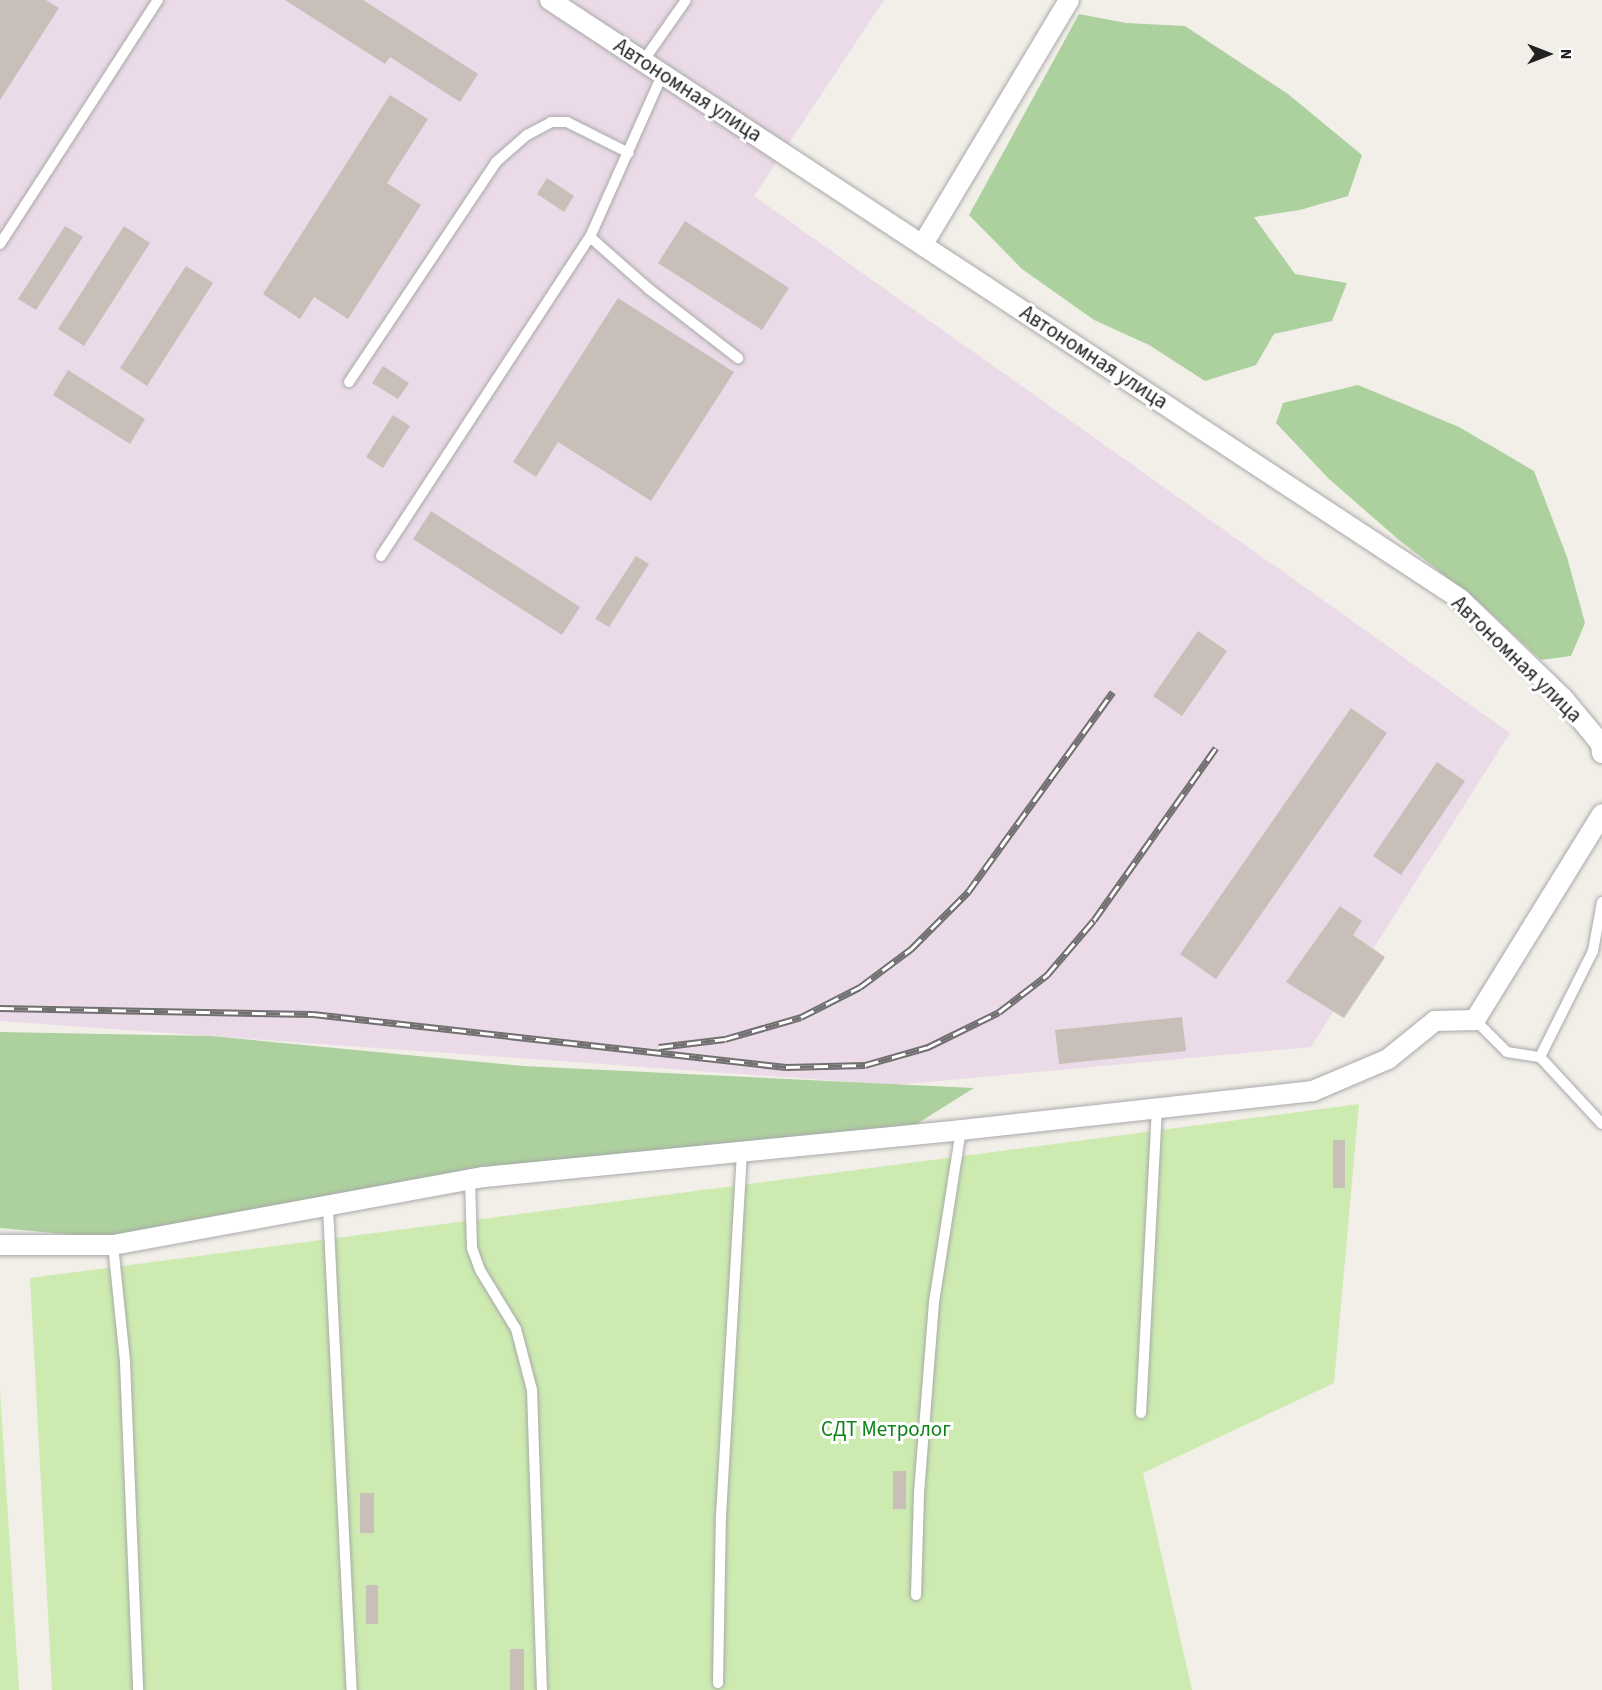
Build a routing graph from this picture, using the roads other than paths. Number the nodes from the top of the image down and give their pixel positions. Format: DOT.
graph roads {
  1 [pos="158,0"];
  2 [pos="550,0"];
  3 [pos="686,0"];
  4 [pos="1069,0"];
  5 [pos="644,60"];
  6 [pos="663,73"];
  7 [pos="629,153"];
  8 [pos="590,237"];
  9 [pos="0,244"];
  10 [pos="923,244"];
  11 [pos="738,358"];
  12 [pos="349,382"];
  13 [pos="381,556"];
  14 [pos="1602,753"];
  15 [pos="1602,814"];
  16 [pos="1602,902"];
  17 [pos="1475,1020"];
  18 [pos="1540,1057"];
  19 [pos="1157,1108"];
  20 [pos="1602,1124"];
  21 [pos="961,1130"];
  22 [pos="742,1152"];
  23 [pos="470,1180"];
  24 [pos="328,1207"];
  25 [pos="0,1245"];
  26 [pos="113,1245"];
  27 [pos="1141,1413"];
  28 [pos="916,1595"];
  29 [pos="718,1683"];
  30 [pos="138,1690"];
  31 [pos="352,1690"];
  32 [pos="542,1690"];
  1 -- 9 [label="lane"];
  2 -- 5 [label="street, Автономная улица"];
  3 -- 5 [label="lane"];
  4 -- 10 [label="street"];
  5 -- 6 [label="street, Автономная улица"];
  6 -- 7 [label="lane"];
  6 -- 10 [label="street, Автономная улица"];
  7 -- 8 [label="lane"];
  7 -- 12 [label="lane"];
  8 -- 11 [label="lane"];
  8 -- 13 [label="lane"];
  10 -- 14 [label="street, Автономная улица"];
  15 -- 17 [label="street"];
  16 -- 18 [label="lane"];
  17 -- 18 [label="lane"];
  17 -- 19 [label="street"];
  18 -- 20 [label="lane"];
  19 -- 21 [label="street"];
  19 -- 27 [label="lane"];
  21 -- 22 [label="street"];
  21 -- 28 [label="lane"];
  22 -- 23 [label="street"];
  22 -- 29 [label="lane"];
  23 -- 24 [label="street"];
  23 -- 32 [label="lane"];
  24 -- 26 [label="street"];
  24 -- 31 [label="lane"];
  25 -- 26 [label="street"];
  26 -- 30 [label="lane"];
}
